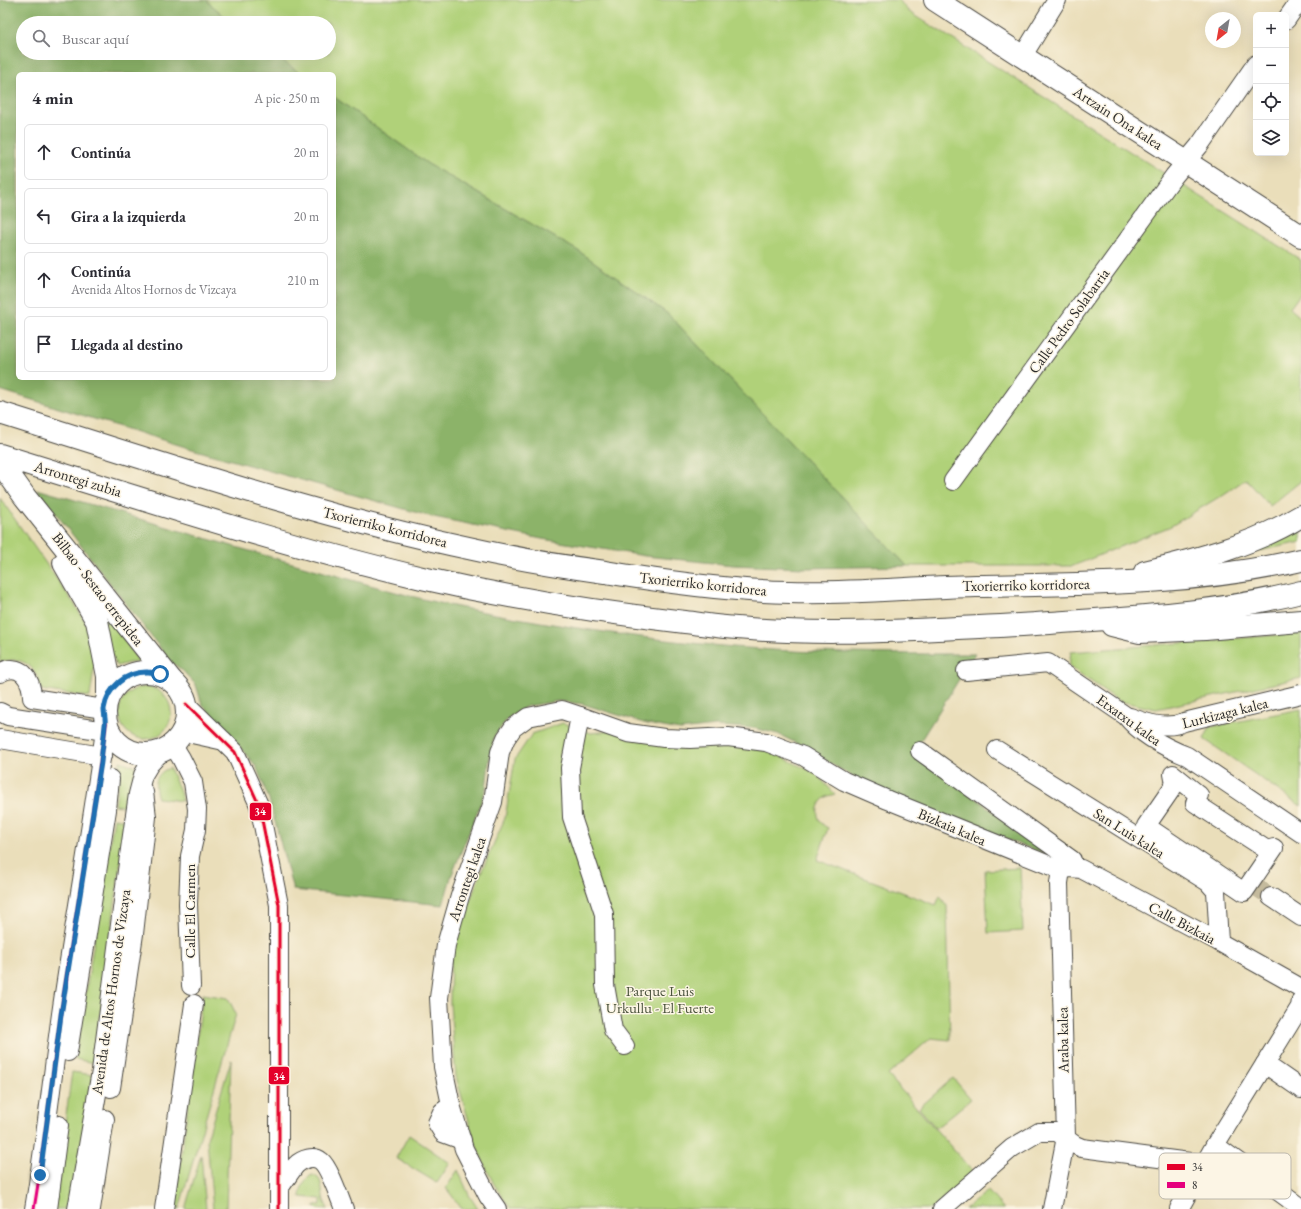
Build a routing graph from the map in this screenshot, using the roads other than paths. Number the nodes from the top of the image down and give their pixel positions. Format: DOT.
graph roads {
  1 [pos="934,0"];
  2 [pos="1057,0"];
  3 [pos="1295,2"];
  4 [pos="1289,14"];
  5 [pos="1022,57"];
  6 [pos="1253,68"];
  7 [pos="1185,162"];
  8 [pos="1301,236"];
  9 [pos="0,413"];
  10 [pos="0,455"];
  11 [pos="0,462"];
  12 [pos="953,481"];
  13 [pos="25,497"];
  14 [pos="1301,516"];
  15 [pos="1301,560"];
  16 [pos="1079,584"];
  17 [pos="1301,592"];
  18 [pos="1093,620"];
  19 [pos="1301,621"];
  20 [pos="966,671"];
  21 [pos="0,673"];
  22 [pos="171,680"];
  23 [pos="1301,694"];
  24 [pos="186,704"];
  25 [pos="0,712"];
  26 [pos="580,716"];
  27 [pos="1126,716"];
  28 [pos="107,719"];
  29 [pos="1176,726"];
  30 [pos="0,739"];
  31 [pos="224,742"];
  32 [pos="172,743"];
  33 [pos="997,750"];
  34 [pos="920,751"];
  35 [pos="102,756"];
  36 [pos="1187,756"];
  37 [pos="144,775"];
  38 [pos="844,781"];
  39 [pos="1301,833"];
  40 [pos="1066,865"];
  41 [pos="1244,892"];
  42 [pos="1271,897"];
  43 [pos="1301,917"];
  44 [pos="1219,942"];
  45 [pos="191,986"];
  46 [pos="1301,988"];
  47 [pos="1301,1000"];
  48 [pos="194,1004"];
  49 [pos="625,1046"];
  50 [pos="1265,1064"];
  51 [pos="1301,1089"];
  52 [pos="1066,1137"];
  53 [pos="1215,1145"];
  54 [pos="1211,1153"];
  55 [pos="1226,1153"];
  56 [pos="1159,1158"];
  57 [pos="280,1188"];
  58 [pos="1185,1199"];
  59 [pos="1290,1199"];
  60 [pos="1298,1205"];
  61 [pos="34,1209"];
  62 [pos="48,1209"];
  63 [pos="77,1209"];
  64 [pos="91,1209"];
  65 [pos="164,1209"];
  66 [pos="279,1209"];
  67 [pos="344,1209"];
  68 [pos="497,1209"];
  69 [pos="942,1209"];
  70 [pos="1052,1209"];
  71 [pos="1179,1209"];
  1 -- 5 [label="main road, Artzain Ona kalea"];
  2 -- 5 [label="street"];
  3 -- 4 [label="street"];
  5 -- 7 [label="main road, Artzain Ona kalea"];
  6 -- 7 [label="street, Calle Pedro Solabarria"];
  7 -- 8 [label="main road, Artzain Ona kalea"];
  7 -- 12 [label="street, Calle Pedro Solabarria"];
  9 -- 16 [label="main road, Txorierriko korridorea"];
  10 -- 18 [label="main road, Arrontegi zubia"];
  11 -- 13 [label="main road, Bilbao - Sestao errepidea"];
  13 -- 22 [label="main road, Bilbao - Sestao errepidea"];
  13 -- 28 [label="main road, Bilbao - Sestao errepidea"];
  14 -- 16 [label="main road"];
  15 -- 16 [label="main road, Txorierriko korridorea"];
  17 -- 18 [label="main road"];
  18 -- 19 [label="main road"];
  20 -- 27 [label="street, Etxatxu kalea"];
  21 -- 28 [label="street"];
  22 -- 24 [label="main road"];
  22 -- 28 [label="main road"];
  23 -- 29 [label="street, Lurkizaga kalea"];
  24 -- 31 [label="street"];
  24 -- 32 [label="main road"];
  25 -- 28 [label="street"];
  26 -- 38 [label="street, Arrontegi kalea"];
  26 -- 49 [label="street"];
  26 -- 68 [label="street, Arrontegi kalea"];
  27 -- 29 [label="street, Lurkizaga kalea"];
  27 -- 36 [label="street, Etxatxu kalea"];
  28 -- 32 [label="main road"];
  28 -- 35 [label="street"];
  28 -- 62 [label="street, Avenida de Altos Hornos de Vizcaya"];
  29 -- 36 [label="street"];
  30 -- 35 [label="street"];
  31 -- 32 [label="street"];
  31 -- 57 [label="street"];
  32 -- 37 [label="street, Avenida de Altos Hornos de Vizcaya"];
  32 -- 45 [label="street, Calle El Carmen"];
  33 -- 44 [label="street, San Luis kalea"];
  34 -- 40 [label="street"];
  35 -- 61 [label="street"];
  36 -- 39 [label="street, Etxatxu kalea"];
  37 -- 63 [label="street, Avenida de Altos Hornos de Vizcaya"];
  37 -- 64 [label="street, Avenida de Altos Hornos de Vizcaya"];
  38 -- 40 [label="street, Bizkaia kalea"];
  40 -- 44 [label="street, Calle Bizkaia"];
  40 -- 52 [label="street, Araba kalea"];
  41 -- 41 [label="street"];
  42 -- 43 [label="street"];
  44 -- 46 [label="street, Calle Bizkaia"];
  47 -- 50 [label="street"];
  48 -- 65 [label="street"];
  50 -- 51 [label="street"];
  50 -- 53 [label="street"];
  52 -- 56 [label="street"];
  52 -- 69 [label="street"];
  52 -- 70 [label="street, Araba kalea"];
  53 -- 54 [label="street"];
  53 -- 55 [label="street"];
  57 -- 66 [label="street"];
  57 -- 67 [label="street"];
  58 -- 71 [label="street"];
  59 -- 60 [label="street"];
}
